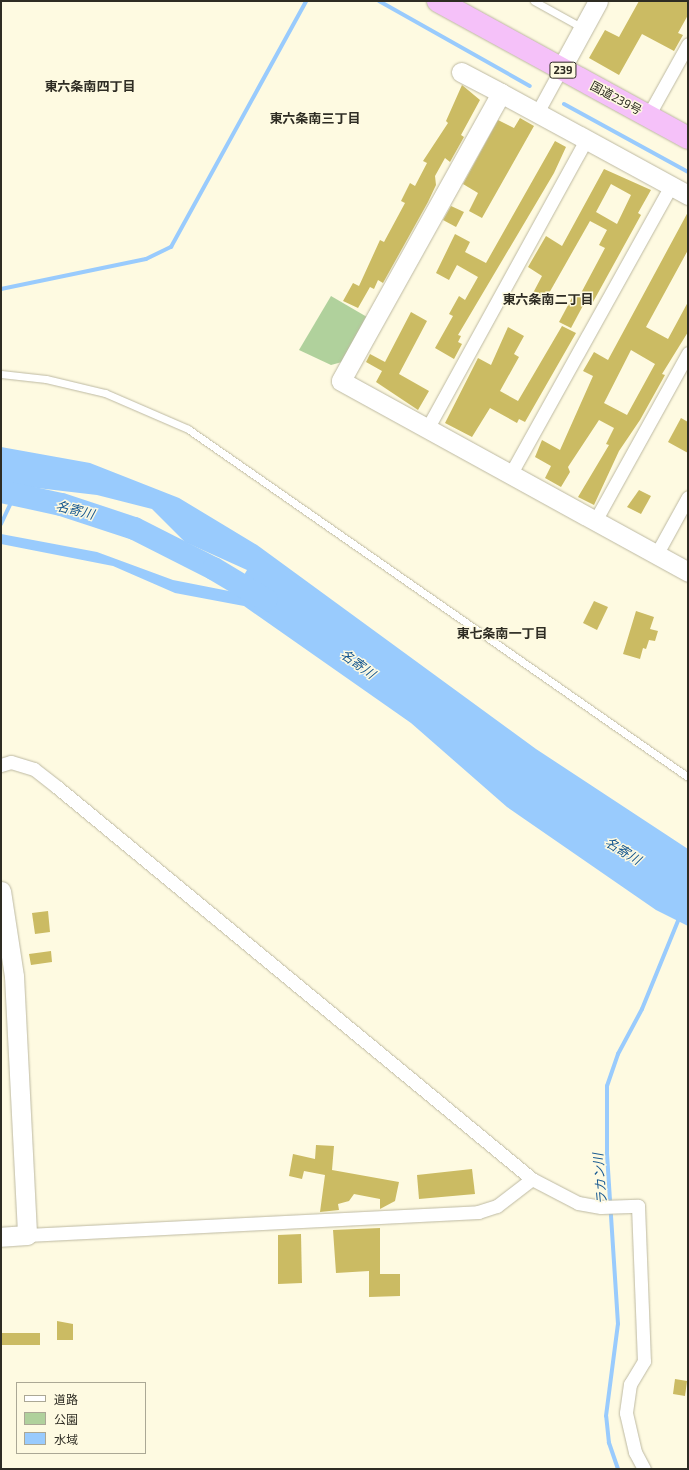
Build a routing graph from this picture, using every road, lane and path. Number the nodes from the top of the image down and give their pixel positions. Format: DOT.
graph roads {
  1 [pos="438,1"];
  2 [pos="534,1"];
  3 [pos="598,1"];
  4 [pos="584,28"];
  5 [pos="688,44"];
  6 [pos="561,69"];
  7 [pos="461,72"];
  8 [pos="501,93"];
  9 [pos="537,113"];
  10 [pos="648,116"];
  11 [pos="688,138"];
  12 [pos="586,140"];
  13 [pos="671,186"];
  14 [pos="688,195"];
  15 [pos="687,357"];
  16 [pos="1,374"];
  17 [pos="426,429"];
  18 [pos="510,475"];
  19 [pos="688,497"];
  20 [pos="595,521"];
  21 [pos="656,554"];
  22 [pos="688,572"];
  23 [pos="1,765"];
  24 [pos="688,777"];
  25 [pos="1,891"];
  26 [pos="532,1179"];
  27 [pos="27,1234"];
  28 [pos="1,1237"];
  29 [pos="644,1469"];
  1 -- 6 [label="highway, 国道239号 / 239"];
  2 -- 4 [label="lane"];
  3 -- 4 [label="street"];
  4 -- 6 [label="street"];
  5 -- 10 [label="street"];
  6 -- 9 [label="street"];
  6 -- 10 [label="highway, 国道239号 / 239"];
  7 -- 8 [label="street"];
  8 -- 9 [label="street"];
  8 -- 17 [label="street"];
  9 -- 12 [label="street"];
  10 -- 11 [label="highway, 国道239号 / 239"];
  12 -- 13 [label="street"];
  12 -- 17 [label="street"];
  13 -- 14 [label="street"];
  13 -- 18 [label="street"];
  15 -- 20 [label="street"];
  16 -- 24 [label="lane"];
  17 -- 18 [label="street"];
  18 -- 20 [label="street"];
  19 -- 21 [label="street"];
  20 -- 21 [label="street"];
  21 -- 22 [label="street"];
  23 -- 26 [label="street"];
  25 -- 27 [label="street"];
  26 -- 27 [label="street"];
  26 -- 29 [label="street"];
  27 -- 28 [label="street"];
}
